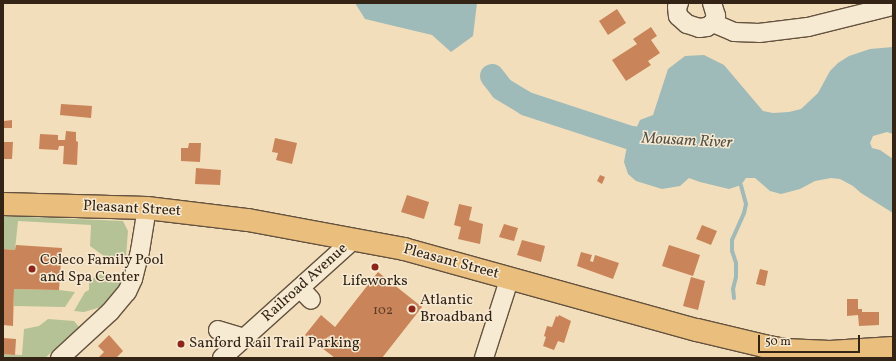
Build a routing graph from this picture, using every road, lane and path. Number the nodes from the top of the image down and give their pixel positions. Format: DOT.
graph roads {
  1 [pos="679,3"];
  2 [pos="712,3"];
  3 [pos="893,6"];
  4 [pos="713,23"];
  5 [pos="3,204"];
  6 [pos="148,208"];
  7 [pos="353,240"];
  8 [pos="510,277"];
  9 [pos="218,330"];
  10 [pos="244,338"];
  11 [pos="893,348"];
  12 [pos="225,357"];
  13 [pos="60,358"];
  14 [pos="484,358"];
  1 -- 4 [label="street"];
  2 -- 4 [label="street"];
  3 -- 4 [label="street"];
  5 -- 6 [label="main road, Pleasant Street"];
  6 -- 7 [label="main road, Pleasant Street"];
  6 -- 13 [label="street"];
  7 -- 8 [label="main road, Pleasant Street"];
  7 -- 10 [label="street, Railroad Avenue"];
  8 -- 11 [label="main road, Pleasant Street"];
  8 -- 14 [label="street"];
  9 -- 10 [label="street"];
  10 -- 12 [label="street, Railroad Avenue"];
}
